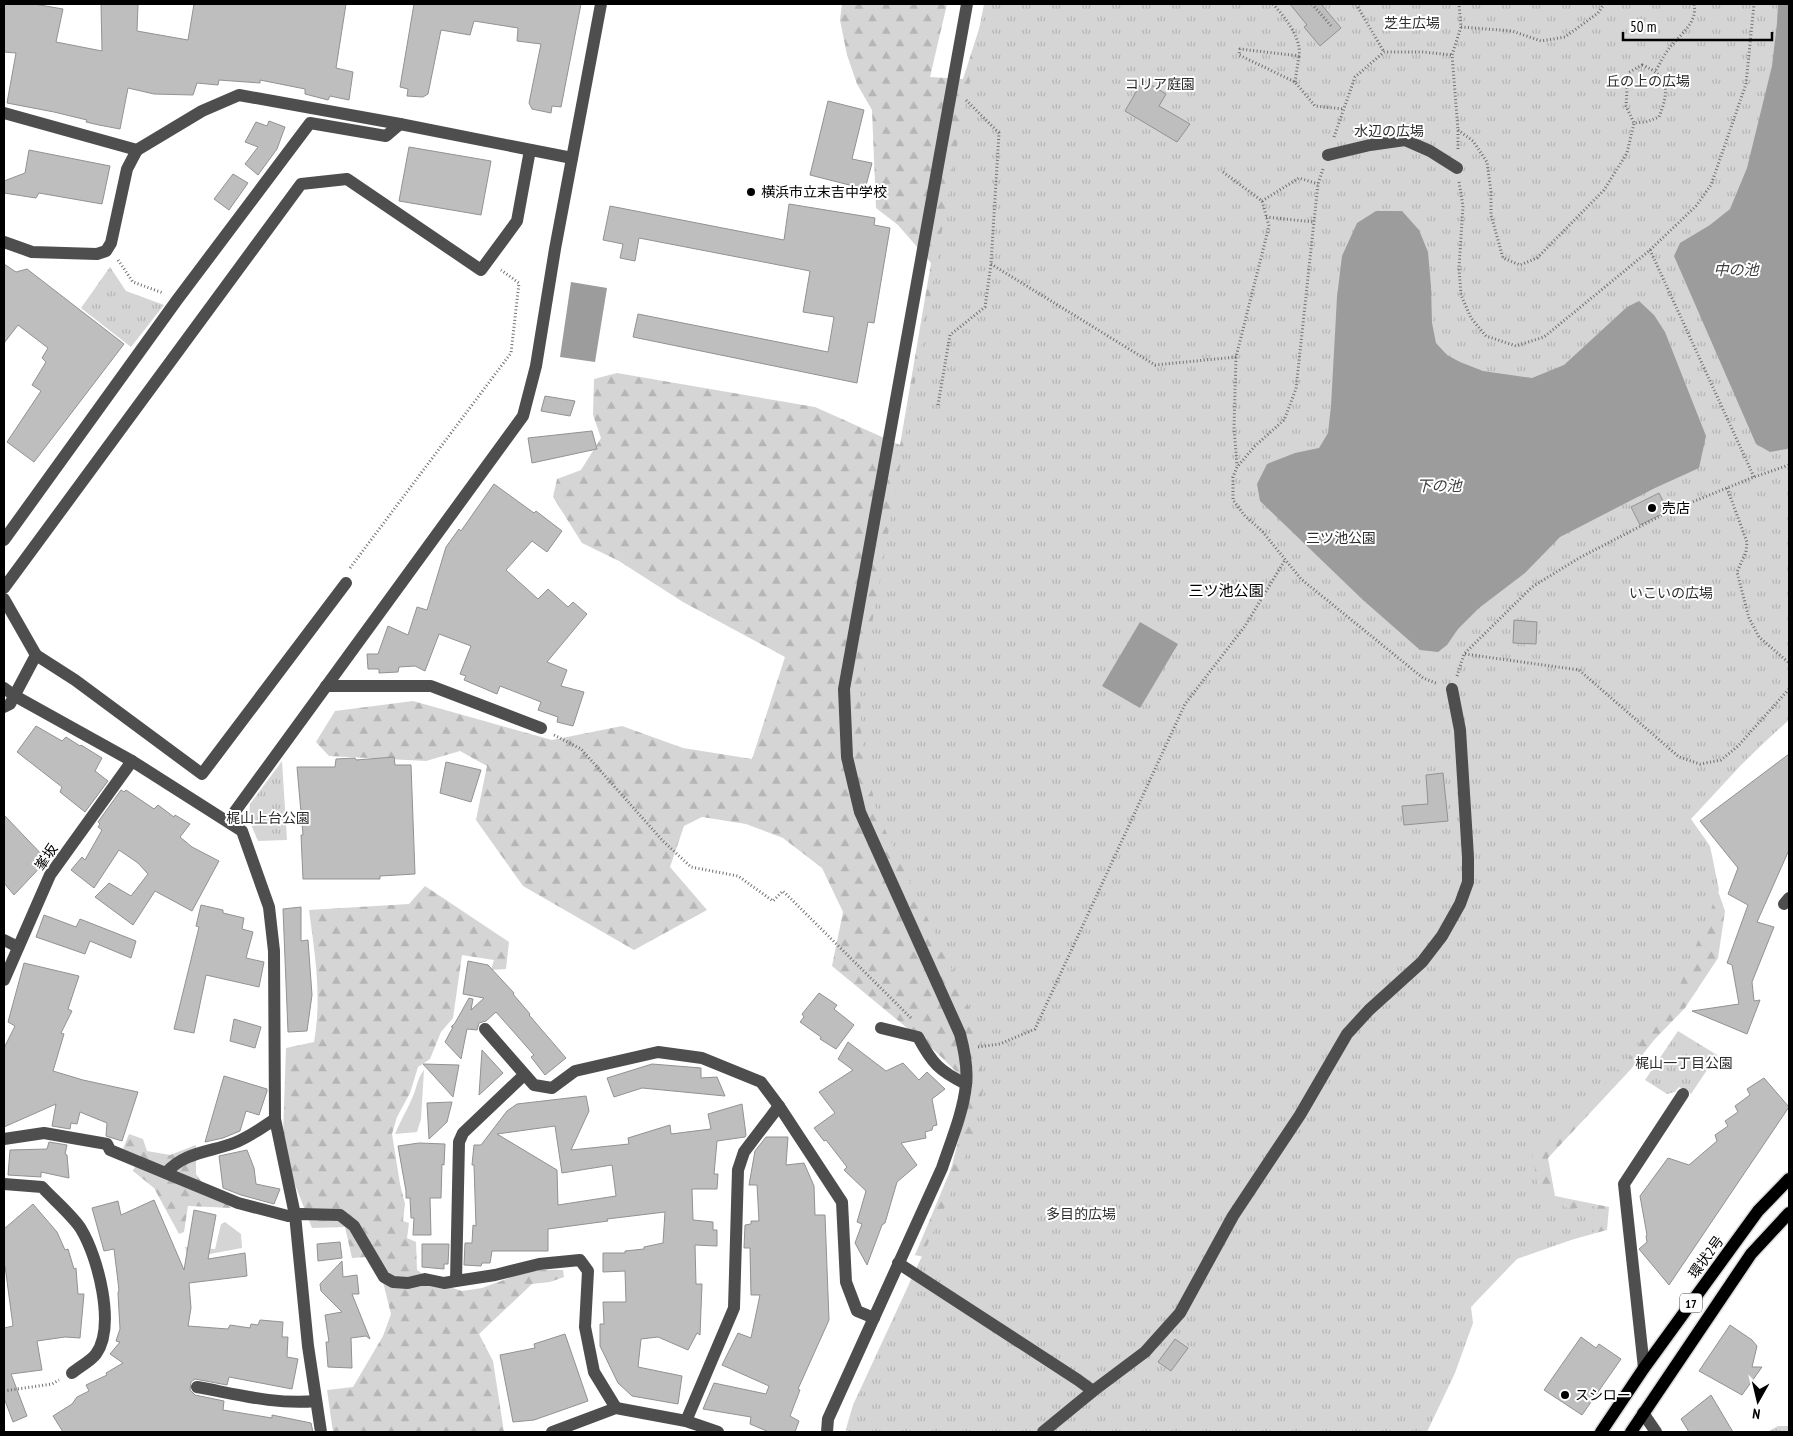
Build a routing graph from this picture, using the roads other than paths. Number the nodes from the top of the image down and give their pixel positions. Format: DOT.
graph roads {
  1 [pos="601,4"];
  2 [pos="967,4"];
  3 [pos="4,113"];
  4 [pos="400,124"];
  5 [pos="137,150"];
  6 [pos="530,150"];
  7 [pos="1328,155"];
  8 [pos="572,158"];
  9 [pos="1457,168"];
  10 [pos="4,242"];
  11 [pos="4,540"];
  12 [pos="346,583"];
  13 [pos="4,588"];
  14 [pos="4,599"];
  15 [pos="36,655"];
  16 [pos="326,686"];
  17 [pos="4,688"];
  18 [pos="1452,689"];
  19 [pos="14,696"];
  20 [pos="4,707"];
  21 [pos="541,728"];
  22 [pos="132,761"];
  23 [pos="228,821"];
  24 [pos="4,940"];
  25 [pos="18,947"];
  26 [pos="4,980"];
  27 [pos="881,1028"];
  28 [pos="485,1029"];
  29 [pos="524,1075"];
  30 [pos="966,1084"];
  31 [pos="1683,1094"];
  32 [pos="779,1106"];
  33 [pos="275,1119"];
  34 [pos="4,1139"];
  35 [pos="166,1173"];
  36 [pos="1789,1179"];
  37 [pos="4,1184"];
  38 [pos="1789,1213"];
  39 [pos="295,1215"];
  40 [pos="898,1263"];
  41 [pos="456,1281"];
  42 [pos="874,1318"];
  43 [pos="1644,1368"];
  44 [pos="72,1373"];
  45 [pos="197,1387"];
  46 [pos="1093,1391"];
  47 [pos="316,1401"];
  48 [pos="616,1408"];
  49 [pos="1644,1414"];
  50 [pos="686,1421"];
  51 [pos="561,1430"];
  52 [pos="321,1432"];
  53 [pos="718,1432"];
  54 [pos="827,1432"];
  55 [pos="1043,1432"];
  56 [pos="1600,1432"];
  57 [pos="1631,1432"];
  58 [pos="1656,1432"];
  1 -- 8 [label="street"];
  2 -- 30 [label="street"];
  3 -- 5 [label="street"];
  4 -- 5 [label="street"];
  4 -- 6 [label="street"];
  4 -- 11 [label="street"];
  5 -- 10 [label="street"];
  6 -- 8 [label="street"];
  6 -- 13 [label="street"];
  7 -- 9 [label="street"];
  8 -- 16 [label="street"];
  12 -- 15 [label="street"];
  14 -- 15 [label="street"];
  15 -- 19 [label="street"];
  16 -- 21 [label="street"];
  16 -- 23 [label="street"];
  17 -- 19 [label="street"];
  18 -- 46 [label="street"];
  19 -- 20 [label="street"];
  19 -- 22 [label="street"];
  22 -- 23 [label="street"];
  22 -- 25 [label="street, 峯坂"];
  23 -- 33 [label="street"];
  24 -- 25 [label="street"];
  25 -- 26 [label="street, 峯坂"];
  27 -- 30 [label="street"];
  28 -- 29 [label="street"];
  29 -- 32 [label="street"];
  29 -- 41 [label="street"];
  30 -- 40 [label="street"];
  31 -- 43 [label="street"];
  32 -- 42 [label="street"];
  32 -- 50 [label="street"];
  33 -- 35 [label="street"];
  33 -- 39 [label="street"];
  34 -- 35 [label="street"];
  35 -- 39 [label="street"];
  36 -- 43 [label="main road, 環状2号 / 17"];
  37 -- 44 [label="street"];
  38 -- 49 [label="main road, 17"];
  39 -- 41 [label="street"];
  39 -- 47 [label="street"];
  40 -- 42 [label="street"];
  40 -- 46 [label="street"];
  41 -- 48 [label="street"];
  42 -- 54 [label="street"];
  43 -- 56 [label="main road, 環状2号 / 17"];
  45 -- 47 [label="street"];
  46 -- 55 [label="street"];
  47 -- 52 [label="street"];
  48 -- 50 [label="street"];
  48 -- 51 [label="street"];
  49 -- 57 [label="main road, 17"];
  49 -- 58 [label="street"];
  50 -- 53 [label="street"];
}
